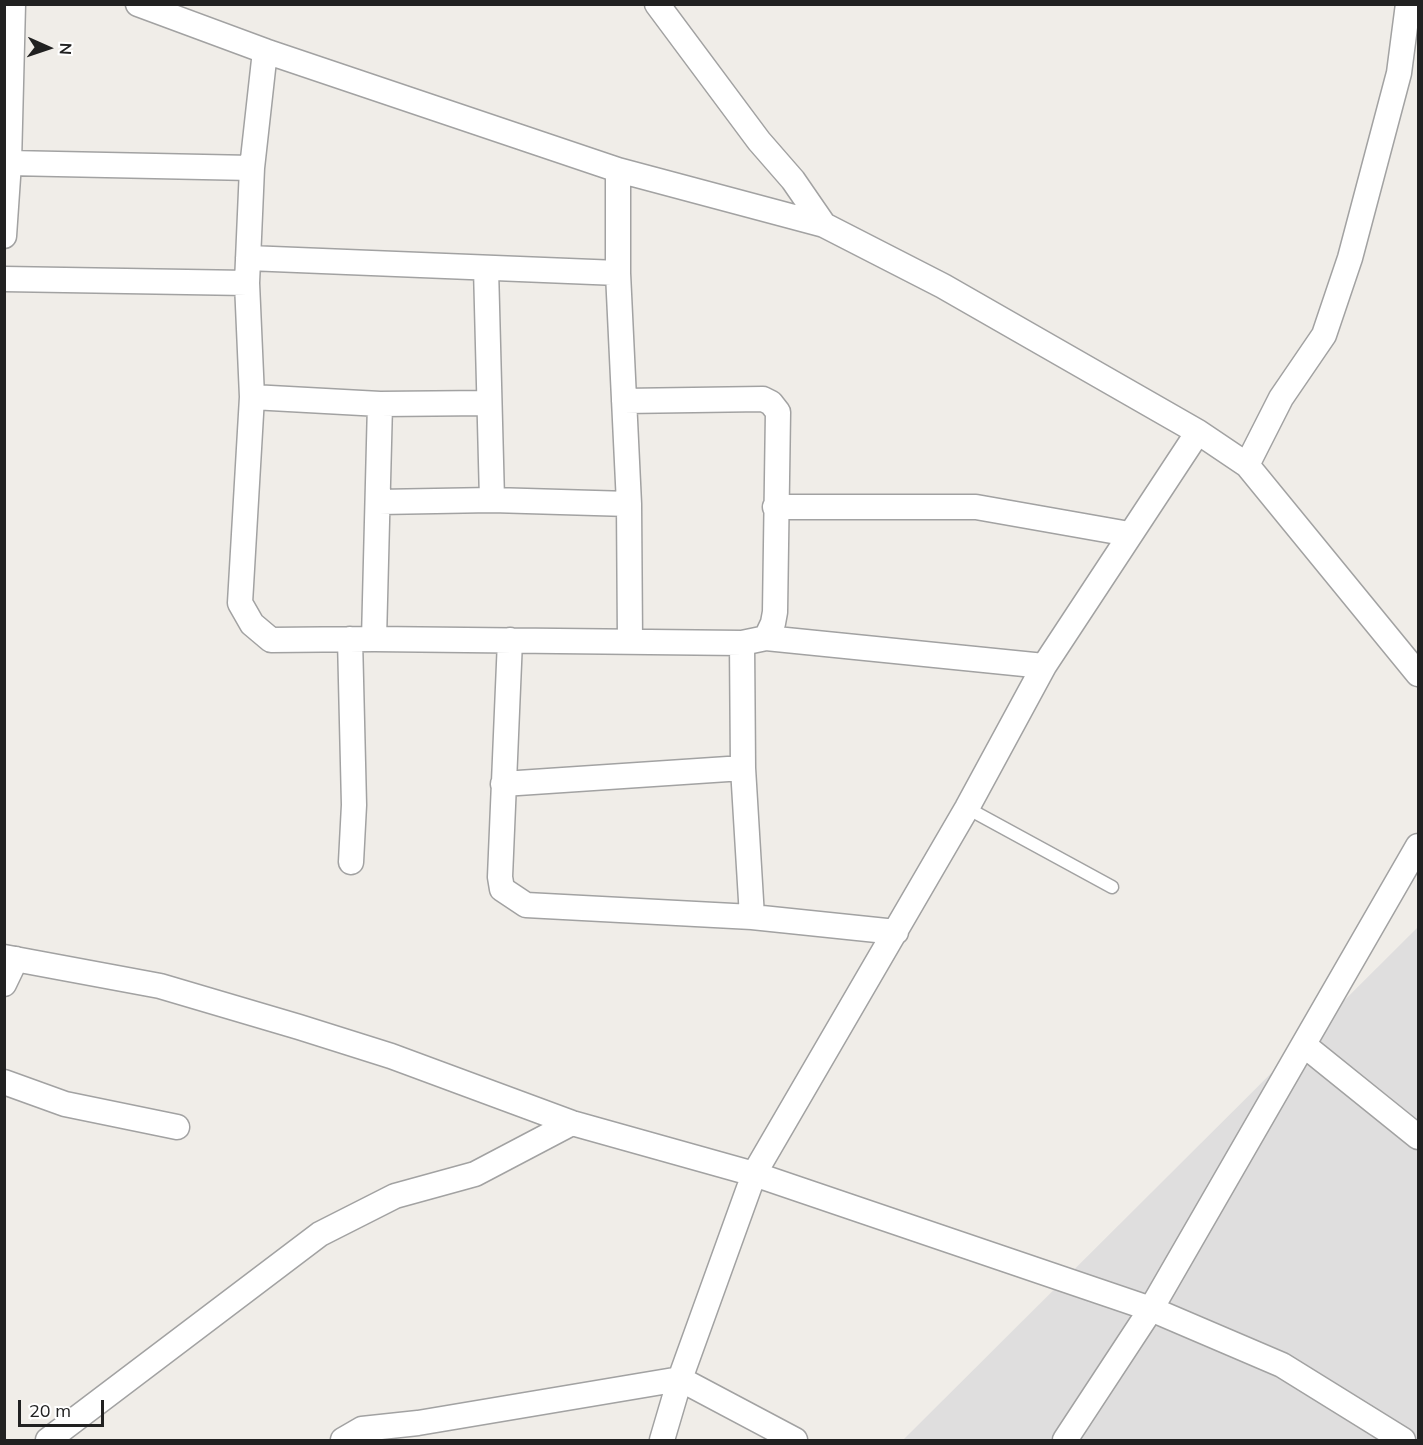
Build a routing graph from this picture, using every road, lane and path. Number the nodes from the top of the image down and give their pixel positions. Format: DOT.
graph roads {
  1 [pos="12,4"];
  2 [pos="138,4"];
  3 [pos="657,4"];
  4 [pos="1408,4"];
  5 [pos="265,51"];
  6 [pos="9,163"];
  7 [pos="252,168"];
  8 [pos="618,170"];
  9 [pos="824,225"];
  10 [pos="4,236"];
  11 [pos="248,258"];
  12 [pos="486,268"];
  13 [pos="618,273"];
  14 [pos="4,279"];
  15 [pos="247,283"];
  16 [pos="252,397"];
  17 [pos="624,401"];
  18 [pos="488,403"];
  19 [pos="380,404"];
  20 [pos="1198,432"];
  21 [pos="1247,465"];
  22 [pos="492,500"];
  23 [pos="378,502"];
  24 [pos="629,504"];
  25 [pos="775,507"];
  26 [pos="1130,534"];
  27 [pos="766,638"];
  28 [pos="362,639"];
  29 [pos="510,640"];
  30 [pos="630,641"];
  31 [pos="742,643"];
  32 [pos="1044,666"];
  33 [pos="1419,674"];
  34 [pos="743,768"];
  35 [pos="502,784"];
  36 [pos="967,808"];
  37 [pos="1419,846"];
  38 [pos="351,862"];
  39 [pos="1112,887"];
  40 [pos="752,917"];
  41 [pos="896,932"];
  42 [pos="10,958"];
  43 [pos="4,984"];
  44 [pos="1304,1046"];
  45 [pos="4,1082"];
  46 [pos="572,1123"];
  47 [pos="177,1127"];
  48 [pos="1419,1137"];
  49 [pos="754,1174"];
  50 [pos="1151,1309"];
  51 [pos="680,1379"];
  52 [pos="48,1440"];
  53 [pos="343,1440"];
  54 [pos="663,1440"];
  55 [pos="795,1440"];
  56 [pos="1065,1440"];
  57 [pos="1404,1440"];
  1 -- 6 [label="street"];
  2 -- 5 [label="street"];
  3 -- 9 [label="street"];
  4 -- 21 [label="street"];
  5 -- 7 [label="street"];
  5 -- 8 [label="street"];
  6 -- 7 [label="street"];
  6 -- 10 [label="street"];
  7 -- 11 [label="street"];
  8 -- 9 [label="street"];
  8 -- 13 [label="street"];
  9 -- 20 [label="street"];
  11 -- 12 [label="street"];
  11 -- 15 [label="street"];
  12 -- 13 [label="street"];
  12 -- 18 [label="street"];
  13 -- 17 [label="street"];
  14 -- 15 [label="street"];
  15 -- 16 [label="street"];
  16 -- 19 [label="street"];
  16 -- 28 [label="street"];
  17 -- 24 [label="street"];
  17 -- 25 [label="street"];
  18 -- 19 [label="street"];
  18 -- 22 [label="street"];
  19 -- 23 [label="street"];
  20 -- 21 [label="street"];
  20 -- 26 [label="street"];
  21 -- 33 [label="street"];
  22 -- 23 [label="street"];
  22 -- 24 [label="street"];
  23 -- 28 [label="street"];
  24 -- 30 [label="street"];
  25 -- 26 [label="street"];
  25 -- 27 [label="street"];
  26 -- 32 [label="street"];
  27 -- 31 [label="street"];
  27 -- 32 [label="street"];
  28 -- 29 [label="street"];
  28 -- 38 [label="street"];
  29 -- 30 [label="street"];
  29 -- 35 [label="street"];
  30 -- 31 [label="street"];
  31 -- 34 [label="street"];
  32 -- 36 [label="street"];
  34 -- 35 [label="street"];
  34 -- 40 [label="street"];
  35 -- 40 [label="street"];
  36 -- 39 [label="lane"];
  36 -- 41 [label="street"];
  37 -- 44 [label="street"];
  40 -- 41 [label="street"];
  41 -- 49 [label="street"];
  42 -- 43 [label="street"];
  42 -- 46 [label="street"];
  44 -- 48 [label="street"];
  44 -- 50 [label="street"];
  45 -- 47 [label="street"];
  46 -- 49 [label="street"];
  46 -- 52 [label="street"];
  49 -- 50 [label="street"];
  49 -- 51 [label="street"];
  50 -- 56 [label="street"];
  50 -- 57 [label="street"];
  51 -- 53 [label="street"];
  51 -- 54 [label="street"];
  51 -- 55 [label="street"];
}
